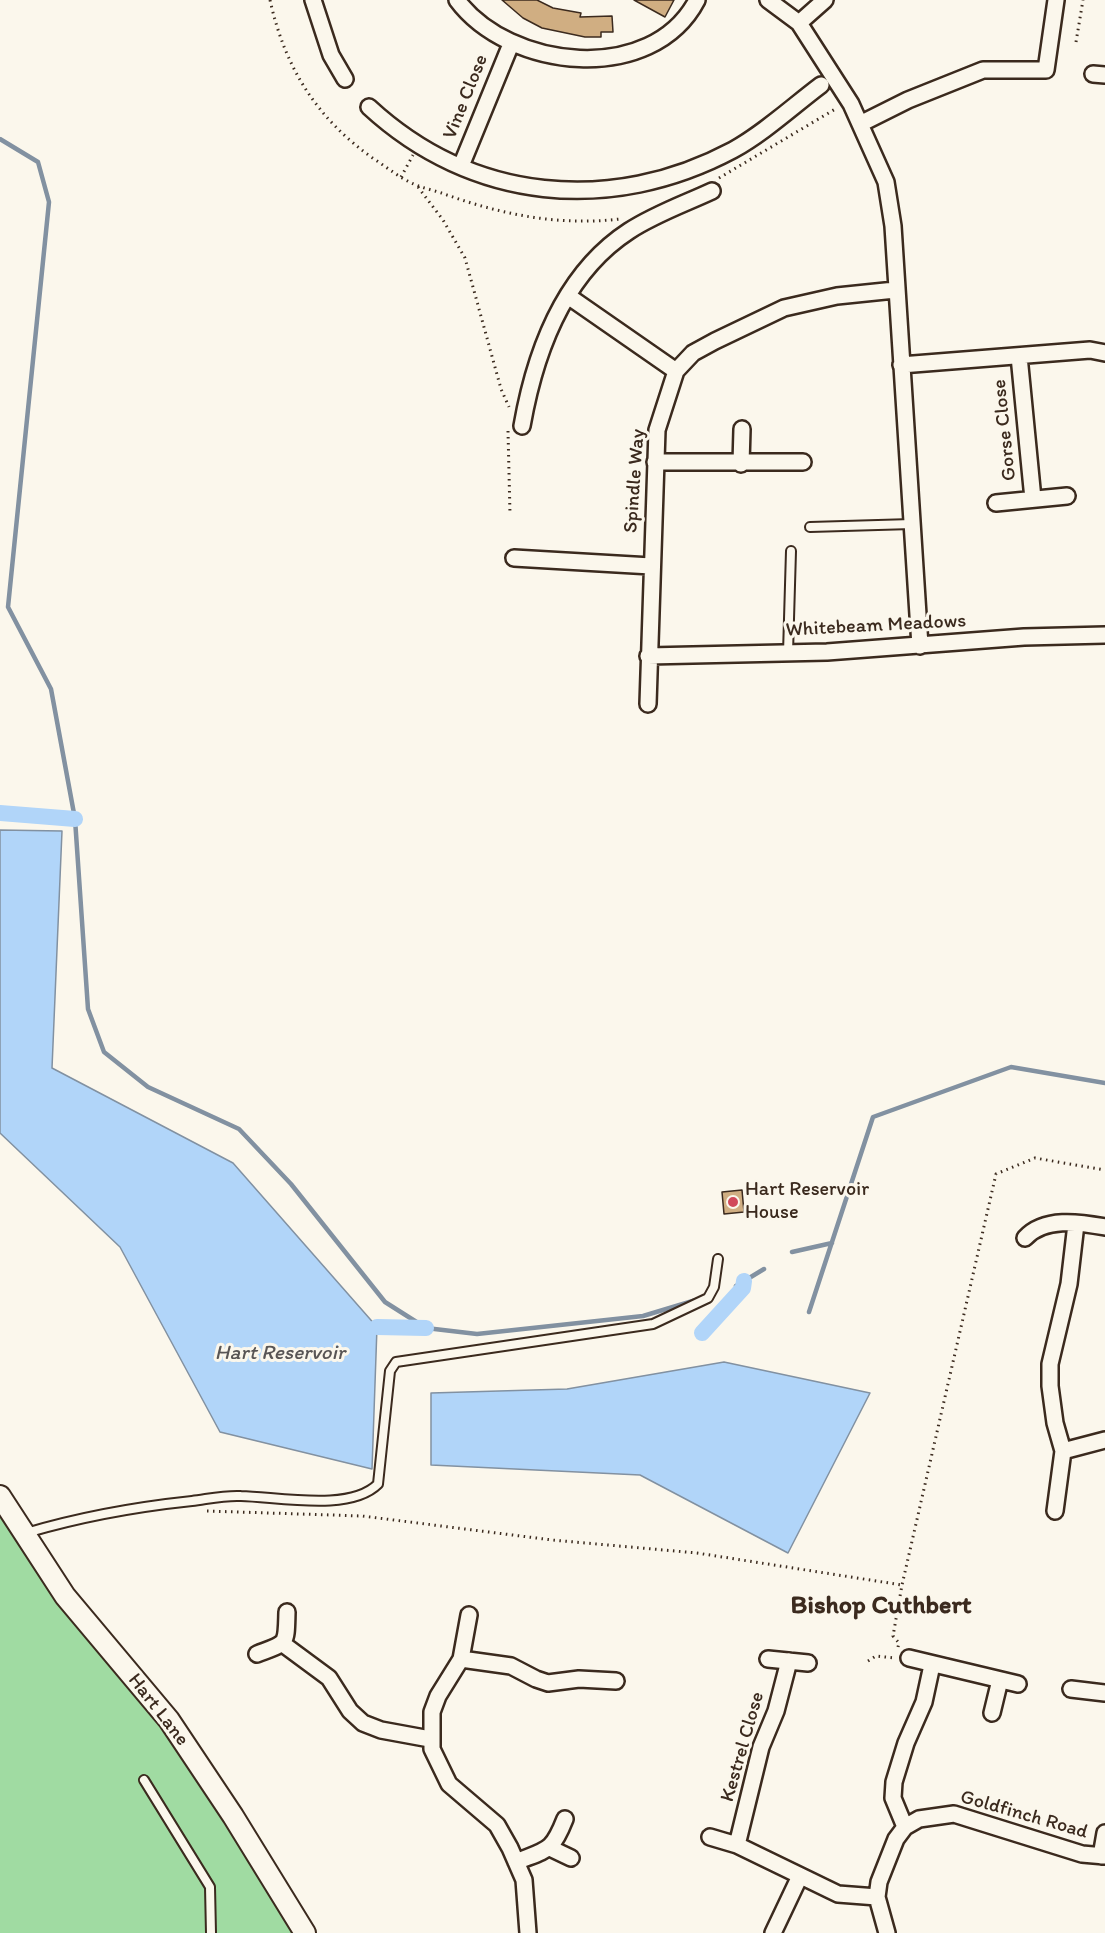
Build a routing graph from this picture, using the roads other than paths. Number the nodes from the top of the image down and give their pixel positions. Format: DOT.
graph roads {
  1 [pos="313,0"];
  2 [pos="457,0"];
  3 [pos="697,0"];
  4 [pos="768,0"];
  5 [pos="825,0"];
  6 [pos="1056,0"];
  7 [pos="799,23"];
  8 [pos="511,44"];
  9 [pos="345,80"];
  10 [pos="821,85"];
  11 [pos="369,107"];
  12 [pos="860,124"];
  13 [pos="461,166"];
  14 [pos="712,191"];
  15 [pos="895,290"];
  16 [pos="568,296"];
  17 [pos="1105,353"];
  18 [pos="1019,356"];
  19 [pos="900,365"];
  20 [pos="676,371"];
  21 [pos="515,424"];
  22 [pos="742,429"];
  23 [pos="656,462"];
  24 [pos="803,462"];
  25 [pos="741,464"];
  26 [pos="1067,496"];
  27 [pos="1033,499"];
  28 [pos="996,502"];
  29 [pos="912,524"];
  30 [pos="810,527"];
  31 [pos="791,551"];
  32 [pos="514,558"];
  33 [pos="651,566"];
  34 [pos="1105,635"];
  35 [pos="920,646"];
  36 [pos="788,653"];
  37 [pos="648,656"];
  38 [pos="648,704"];
  39 [pos="1076,1224"];
  40 [pos="1105,1227"];
  41 [pos="1025,1238"];
  42 [pos="718,1259"];
  43 [pos="1105,1440"];
  44 [pos="1063,1451"];
  45 [pos="0,1496"];
  46 [pos="1055,1511"];
  47 [pos="25,1534"];
  48 [pos="287,1612"];
  49 [pos="469,1615"];
  50 [pos="283,1644"];
  51 [pos="257,1654"];
  52 [pos="909,1658"];
  53 [pos="461,1659"];
  54 [pos="768,1659"];
  55 [pos="789,1661"];
  56 [pos="808,1663"];
  57 [pos="932,1665"];
  58 [pos="1000,1680"];
  59 [pos="616,1681"];
  60 [pos="1018,1684"];
  61 [pos="1071,1689"];
  62 [pos="1105,1693"];
  63 [pos="992,1713"];
  64 [pos="430,1739"];
  65 [pos="144,1780"];
  66 [pos="565,1819"];
  67 [pos="905,1827"];
  68 [pos="1105,1833"];
  69 [pos="710,1837"];
  70 [pos="737,1845"];
  71 [pos="550,1848"];
  72 [pos="1103,1856"];
  73 [pos="572,1858"];
  74 [pos="516,1862"];
  75 [pos="800,1876"];
  76 [pos="877,1897"];
  77 [pos="211,1933"];
  78 [pos="305,1933"];
  79 [pos="528,1933"];
  80 [pos="773,1933"];
  81 [pos="887,1933"];
  1 -- 9 [label="street"];
  2 -- 8 [label="street"];
  3 -- 8 [label="street"];
  4 -- 7 [label="street"];
  5 -- 7 [label="street"];
  6 -- 12 [label="street"];
  7 -- 12 [label="street"];
  8 -- 13 [label="street, Vine Close"];
  10 -- 13 [label="street"];
  11 -- 13 [label="street"];
  12 -- 15 [label="street"];
  14 -- 16 [label="street"];
  15 -- 19 [label="street"];
  15 -- 20 [label="street, Spindle Way"];
  16 -- 20 [label="street"];
  16 -- 21 [label="street"];
  17 -- 18 [label="street, Gorse Close"];
  18 -- 19 [label="street, Gorse Close"];
  18 -- 27 [label="street, Gorse Close"];
  19 -- 29 [label="street"];
  20 -- 23 [label="street, Spindle Way"];
  22 -- 25 [label="street"];
  23 -- 25 [label="street"];
  23 -- 33 [label="street, Spindle Way"];
  24 -- 25 [label="street"];
  26 -- 27 [label="street, Gorse Close"];
  27 -- 28 [label="street, Gorse Close"];
  29 -- 30 [label="lane"];
  29 -- 35 [label="street"];
  31 -- 36 [label="lane"];
  32 -- 33 [label="street"];
  33 -- 37 [label="street, Spindle Way"];
  34 -- 35 [label="street, Whitebeam Meadows"];
  35 -- 36 [label="street, Whitebeam Meadows"];
  36 -- 37 [label="street, Whitebeam Meadows"];
  37 -- 38 [label="street, Spindle Way"];
  39 -- 40 [label="street"];
  39 -- 41 [label="street"];
  39 -- 44 [label="street"];
  42 -- 47 [label="lane"];
  43 -- 44 [label="street"];
  44 -- 46 [label="street"];
  45 -- 47 [label="street, Hart Lane"];
  47 -- 78 [label="street, Hart Lane"];
  48 -- 50 [label="street"];
  49 -- 53 [label="street"];
  50 -- 51 [label="street"];
  50 -- 64 [label="street"];
  52 -- 57 [label="street"];
  53 -- 59 [label="street"];
  53 -- 64 [label="street"];
  54 -- 55 [label="street"];
  55 -- 56 [label="street"];
  55 -- 70 [label="street, Kestrel Close"];
  57 -- 58 [label="street"];
  57 -- 67 [label="street"];
  58 -- 60 [label="street"];
  58 -- 63 [label="street"];
  61 -- 62 [label="street"];
  64 -- 74 [label="street"];
  65 -- 77 [label="lane"];
  66 -- 71 [label="street"];
  67 -- 72 [label="street, Goldfinch Road"];
  67 -- 76 [label="street"];
  68 -- 72 [label="street"];
  69 -- 70 [label="street"];
  70 -- 75 [label="street"];
  71 -- 73 [label="street"];
  71 -- 74 [label="street"];
  74 -- 79 [label="street"];
  75 -- 76 [label="street"];
  75 -- 80 [label="street"];
  76 -- 81 [label="street"];
}
